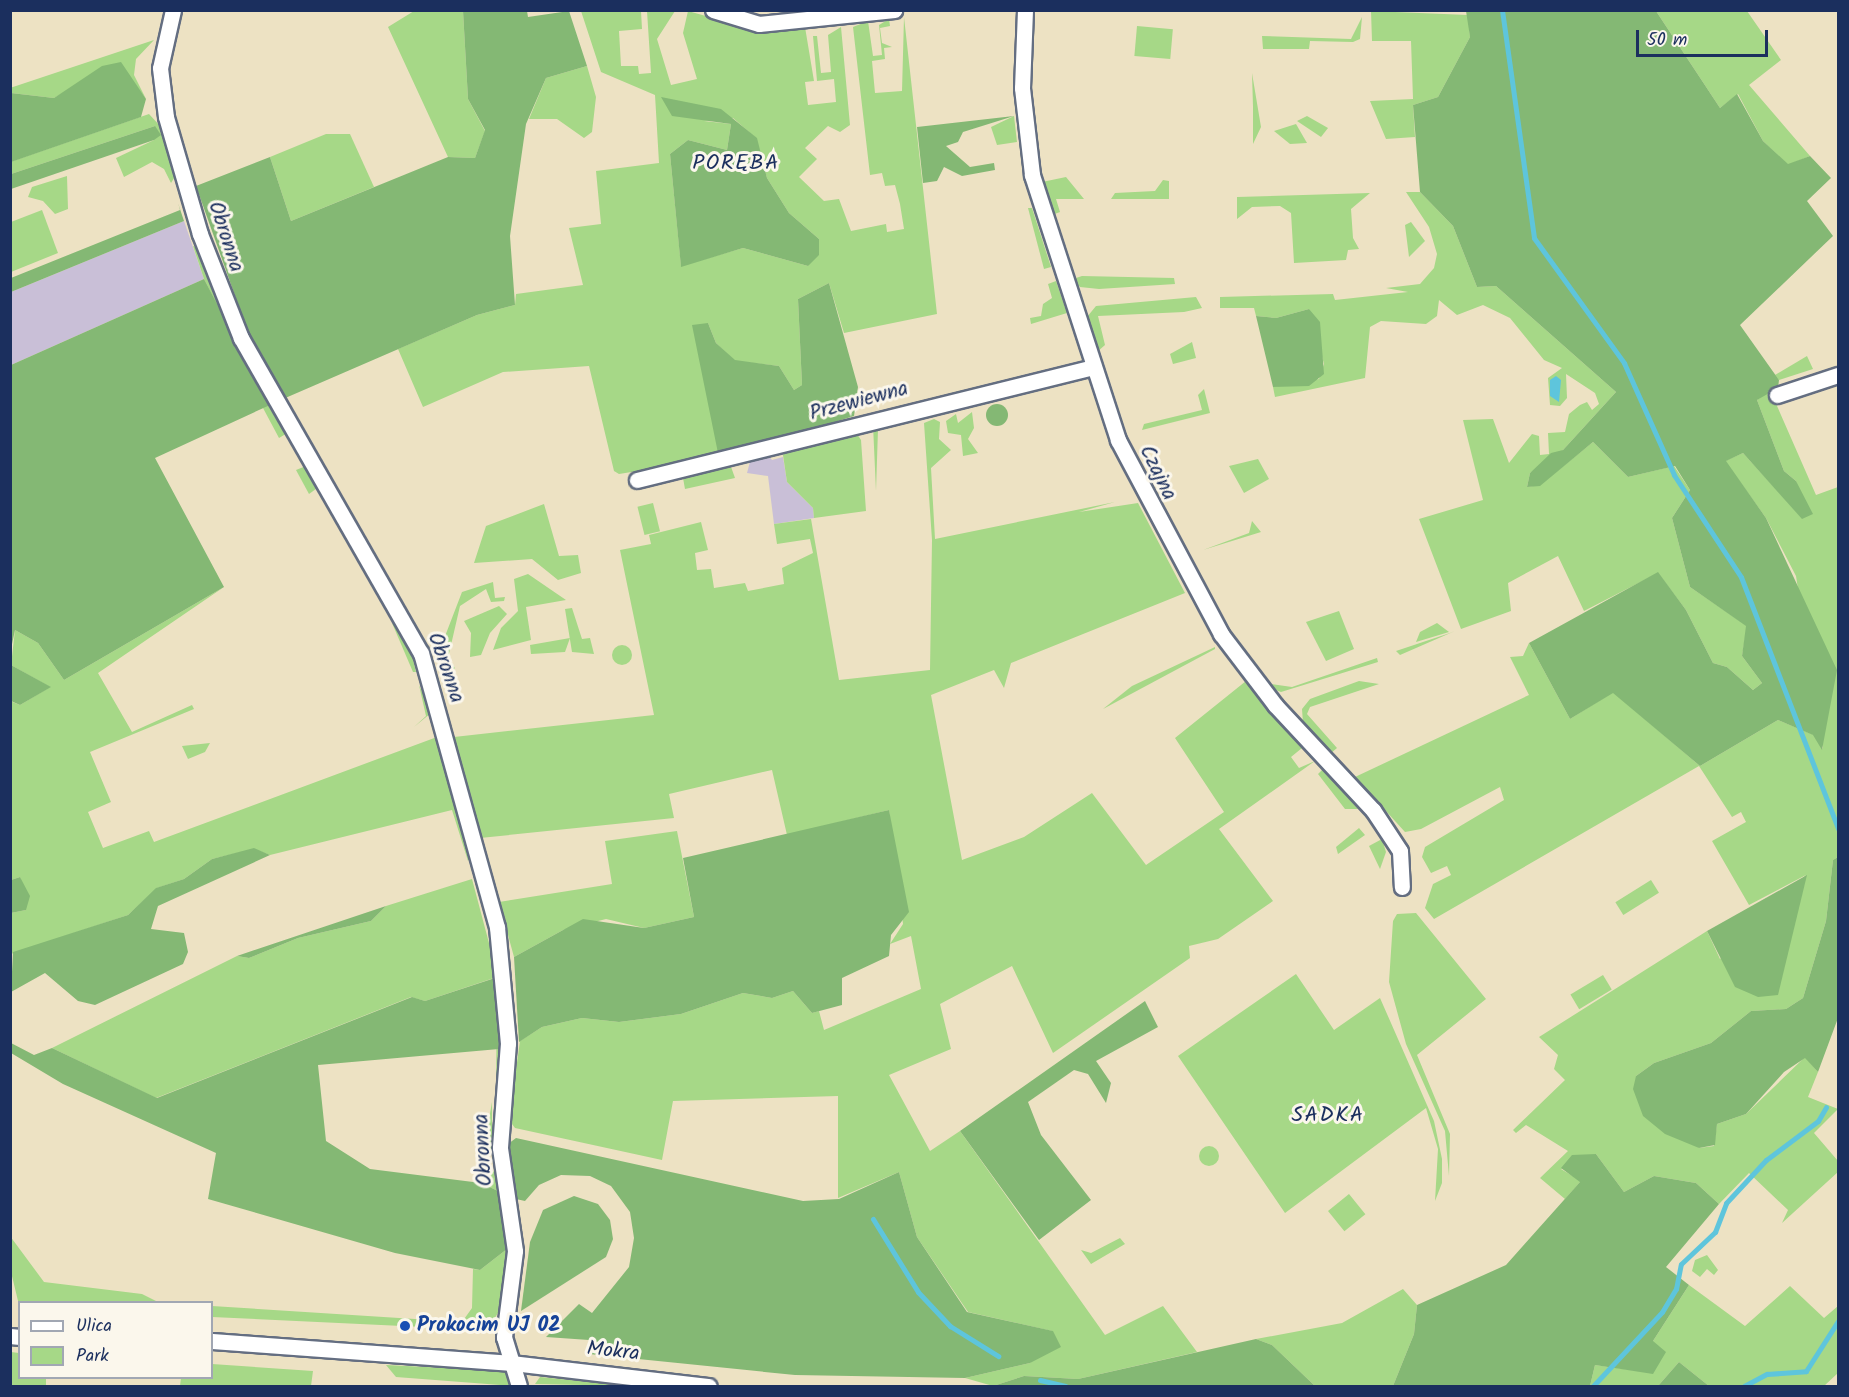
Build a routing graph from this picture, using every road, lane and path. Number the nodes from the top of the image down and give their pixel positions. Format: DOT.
graph roads {
  1 [pos="173,10"];
  2 [pos="713,10"];
  3 [pos="894,10"];
  4 [pos="1025,10"];
  5 [pos="1093,366"];
  6 [pos="1839,375"];
  7 [pos="1777,395"];
  8 [pos="637,480"];
  9 [pos="1402,887"];
  10 [pos="213,1341"];
  11 [pos="512,1362"];
  12 [pos="709,1385"];
  13 [pos="519,1386"];
  1 -- 11 [label="street, Obronna"];
  2 -- 3 [label="street"];
  4 -- 5 [label="street, Czajna"];
  5 -- 8 [label="street, Przewiewna"];
  5 -- 9 [label="street, Czajna"];
  6 -- 7 [label="street"];
  10 -- 11 [label="street, Mokra"];
  11 -- 12 [label="street, Mokra"];
  11 -- 13 [label="street, Obronna"];
}
